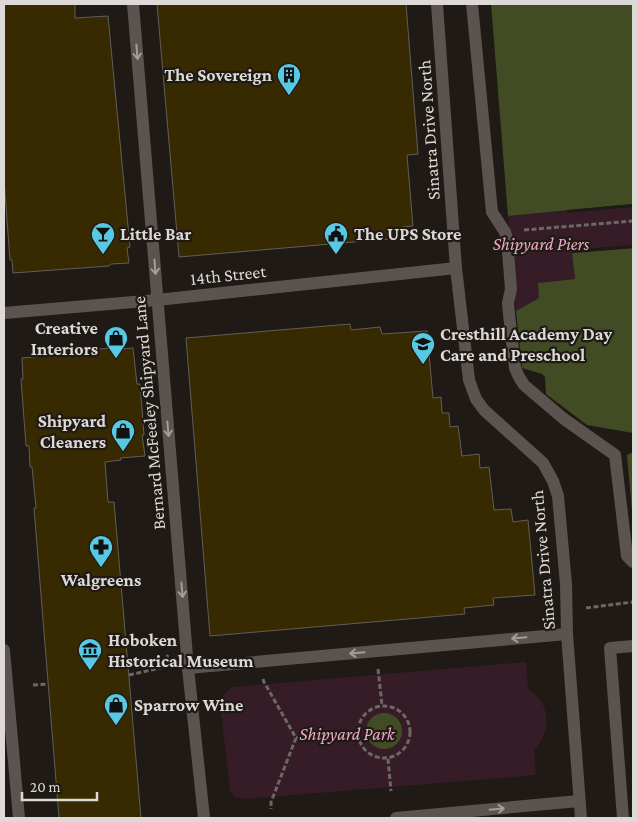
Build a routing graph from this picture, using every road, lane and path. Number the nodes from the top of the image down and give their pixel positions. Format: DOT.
graph roads {
  1 [pos="133,4"];
  2 [pos="437,4"];
  3 [pos="472,4"];
  4 [pos="633,221"];
  5 [pos="505,232"];
  6 [pos="456,268"];
  7 [pos="157,300"];
  8 [pos="4,313"];
  9 [pos="633,562"];
  10 [pos="633,602"];
  11 [pos="582,608"];
  12 [pos="567,634"];
  13 [pos="633,646"];
  14 [pos="172,649"];
  15 [pos="4,650"];
  16 [pos="188,668"];
  17 [pos="379,672"];
  18 [pos="129,675"];
  19 [pos="264,682"];
  20 [pos="48,684"];
  21 [pos="33,686"];
  22 [pos="6,688"];
  23 [pos="382,706"];
  24 [pos="357,733"];
  25 [pos="296,738"];
  26 [pos="388,758"];
  27 [pos="391,791"];
  28 [pos="579,801"];
  29 [pos="271,809"];
  30 [pos="19,818"];
  31 [pos="204,818"];
  32 [pos="396,818"];
  33 [pos="581,818"];
  34 [pos="623,818"];
  1 -- 7 [label="street, Bernard McFeeley Shipyard Lane, one-way"];
  2 -- 6 [label="street, Sinatra Drive North"];
  3 -- 5 [label="street"];
  4 -- 5 [label="path"];
  5 -- 9 [label="street"];
  6 -- 7 [label="street, 14th Street"];
  6 -- 12 [label="street, Sinatra Drive North"];
  7 -- 8 [label="street, 14th Street"];
  7 -- 16 [label="street, Bernard McFeeley Shipyard Lane, one-way"];
  10 -- 11 [label="path"];
  12 -- 16 [label="street, one-way"];
  12 -- 28 [label="street, Sinatra Drive North"];
  13 -- 34 [label="street"];
  14 -- 18 [label="path"];
  15 -- 22 [label="street"];
  16 -- 31 [label="street, Bernard McFeeley Shipyard Lane"];
  17 -- 23 [label="path"];
  19 -- 25 [label="path"];
  20 -- 21 [label="path"];
  22 -- 30 [label="street"];
  23 -- 24 [label="path"];
  23 -- 26 [label="path"];
  24 -- 25 [label="path"];
  24 -- 26 [label="path"];
  25 -- 29 [label="path"];
  26 -- 27 [label="path"];
  32 -- 28 [label="street, one-way"];
  28 -- 33 [label="street, Sinatra Drive North"];
}
